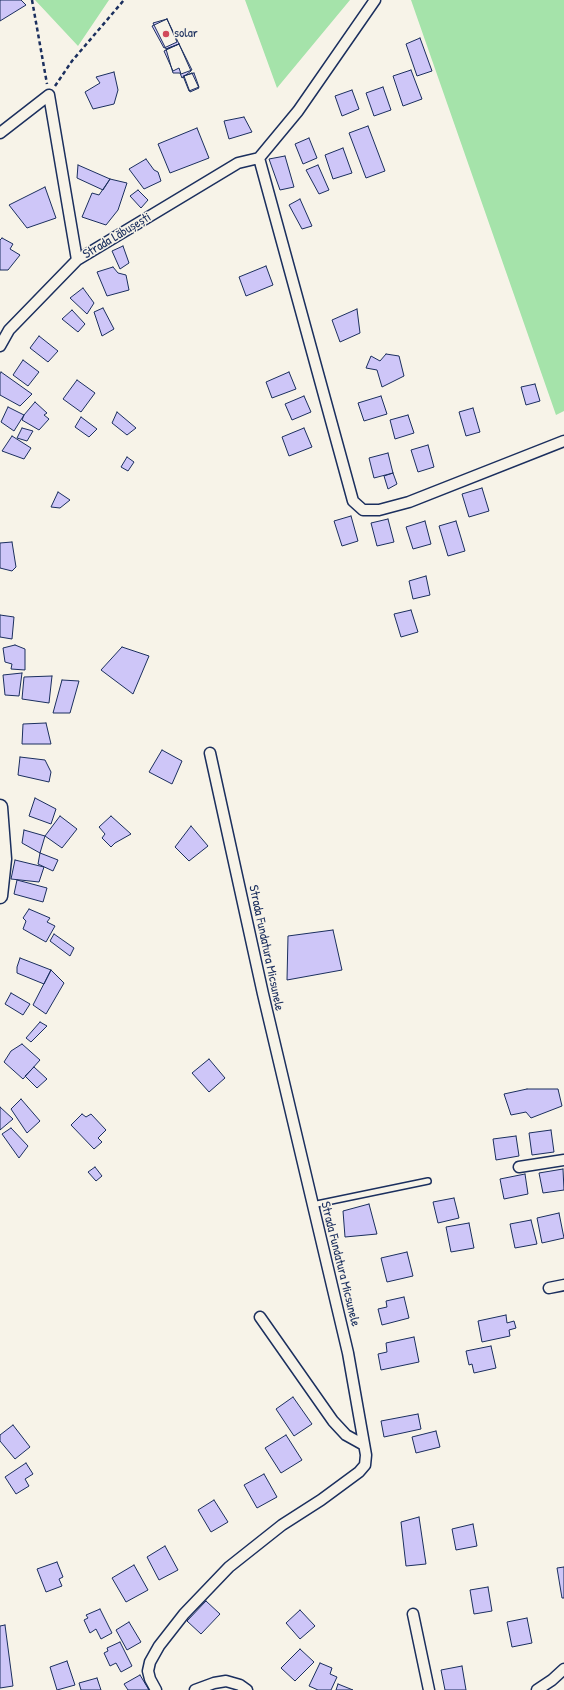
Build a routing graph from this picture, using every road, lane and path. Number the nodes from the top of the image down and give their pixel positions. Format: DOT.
graph roads {
  1 [pos="32,0"];
  2 [pos="124,0"];
  3 [pos="375,0"];
  4 [pos="49,95"];
  5 [pos="0,133"];
  6 [pos="259,158"];
  7 [pos="77,260"];
  8 [pos="0,346"];
  9 [pos="564,441"];
  10 [pos="210,753"];
  11 [pos="0,807"];
  12 [pos="0,896"];
  13 [pos="564,1160"];
  14 [pos="519,1167"];
  15 [pos="428,1181"];
  16 [pos="312,1205"];
  17 [pos="564,1285"];
  18 [pos="549,1288"];
  19 [pos="260,1317"];
  20 [pos="364,1445"];
  21 [pos="413,1614"];
  22 [pos="564,1669"];
  23 [pos="156,1690"];
  24 [pos="195,1690"];
  25 [pos="248,1690"];
  26 [pos="429,1690"];
  27 [pos="537,1690"];
  1 -- 4 [label="path"];
  2 -- 4 [label="path"];
  3 -- 6 [label="street"];
  4 -- 5 [label="street"];
  4 -- 7 [label="street"];
  6 -- 7 [label="street, Strada Lăbușești"];
  6 -- 9 [label="street"];
  7 -- 8 [label="street, Strada Lăbușești"];
  10 -- 16 [label="street, Strada Fundatura Micsunele"];
  11 -- 12 [label="street"];
  13 -- 14 [label="street"];
  15 -- 16 [label="lane"];
  16 -- 20 [label="street, Strada Fundatura Micsunele"];
  17 -- 18 [label="street"];
  19 -- 20 [label="street"];
  20 -- 23 [label="street, Strada Fundatura Micsunele"];
  21 -- 26 [label="street"];
  22 -- 27 [label="street"];
  24 -- 25 [label="street"];
}
